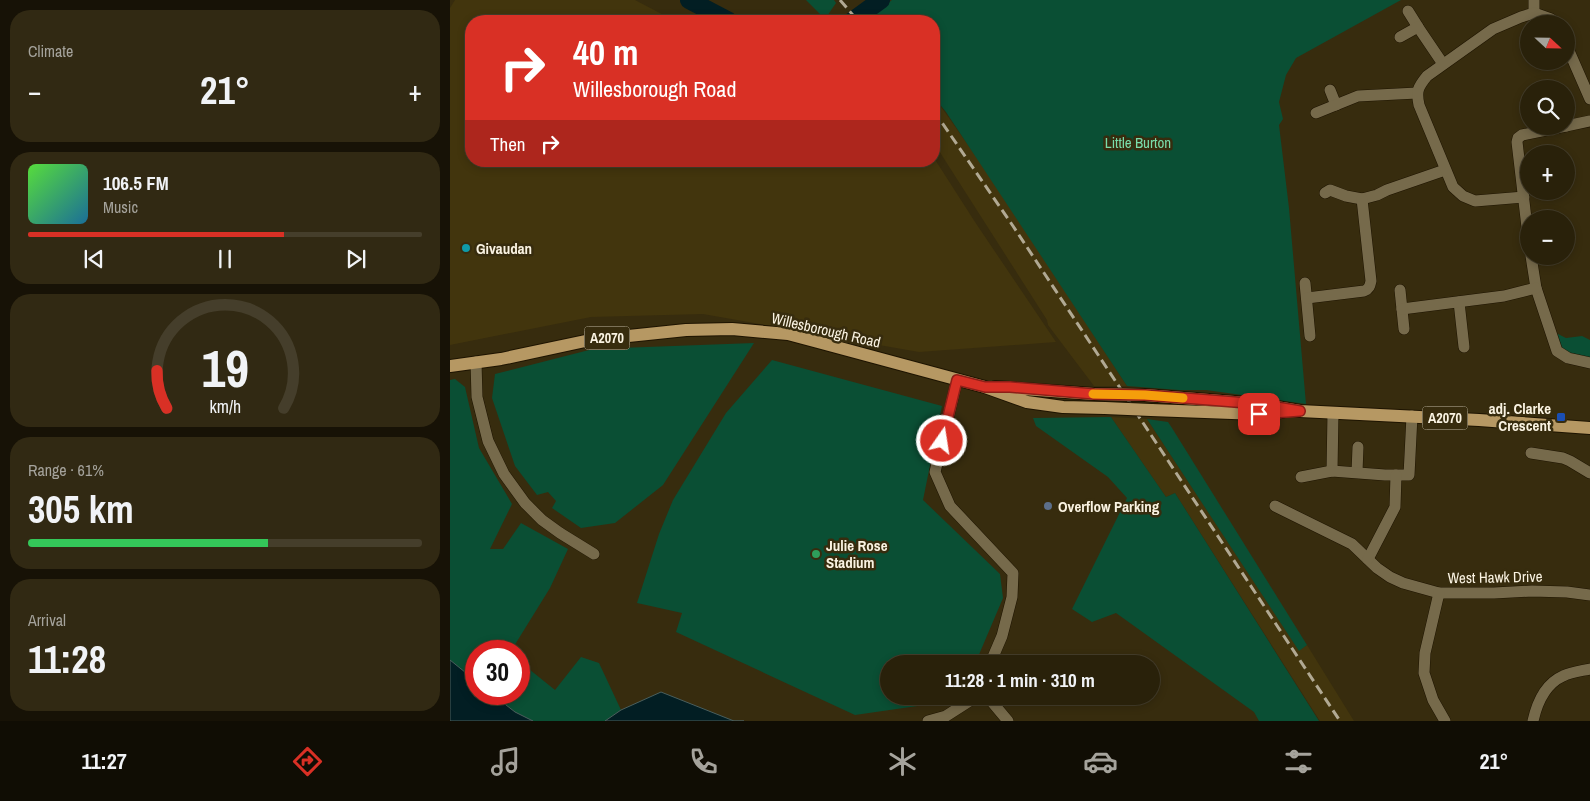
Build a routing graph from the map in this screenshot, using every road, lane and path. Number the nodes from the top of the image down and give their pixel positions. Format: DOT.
graph roads {
  1 [pos="1534,0"];
  2 [pos="1408,10"];
  3 [pos="1534,13"];
  4 [pos="1540,15"];
  5 [pos="1418,27"];
  6 [pos="1400,37"];
  7 [pos="1443,64"];
  8 [pos="1575,65"];
  9 [pos="1330,90"];
  10 [pos="1417,93"];
  11 [pos="1590,99"];
  12 [pos="1336,104"];
  13 [pos="1316,113"];
  14 [pos="1590,121"];
  15 [pos="1575,124"];
  16 [pos="1524,135"];
  17 [pos="1445,170"];
  18 [pos="1520,171"];
  19 [pos="1325,193"];
  20 [pos="1520,196"];
  21 [pos="1362,198"];
  22 [pos="1532,265"];
  23 [pos="1305,283"];
  24 [pos="1536,288"];
  25 [pos="1400,290"];
  26 [pos="1307,298"];
  27 [pos="1459,302"];
  28 [pos="1402,309"];
  29 [pos="1404,329"];
  30 [pos="1310,336"];
  31 [pos="1464,347"];
  32 [pos="476,362"];
  33 [pos="1590,364"];
  34 [pos="450,366"];
  35 [pos="957,380"];
  36 [pos="985,387"];
  37 [pos="1300,411"];
  38 [pos="1333,413"];
  39 [pos="1412,416"];
  40 [pos="1590,428"];
  41 [pos="1358,447"];
  42 [pos="1531,453"];
  43 [pos="1332,471"];
  44 [pos="1357,472"];
  45 [pos="1590,473"];
  46 [pos="1396,475"];
  47 [pos="1300,478"];
  48 [pos="1275,506"];
  49 [pos="594,554"];
  50 [pos="1368,558"];
  51 [pos="1439,593"];
  52 [pos="1590,595"];
  53 [pos="994,655"];
  54 [pos="1590,669"];
  55 [pos="962,705"];
  56 [pos="995,705"];
  57 [pos="928,721"];
  58 [pos="1008,721"];
  59 [pos="1445,721"];
  60 [pos="1533,721"];
  1 -- 3 [label="street"];
  2 -- 5 [label="street"];
  3 -- 4 [label="street"];
  3 -- 7 [label="street"];
  5 -- 6 [label="street"];
  5 -- 7 [label="street"];
  7 -- 10 [label="street"];
  8 -- 11 [label="street"];
  9 -- 12 [label="street"];
  10 -- 12 [label="street"];
  10 -- 17 [label="street"];
  12 -- 13 [label="street"];
  14 -- 15 [label="street"];
  16 -- 18 [label="street"];
  17 -- 20 [label="street"];
  17 -- 21 [label="street"];
  19 -- 21 [label="street"];
  21 -- 26 [label="street"];
  22 -- 24 [label="street"];
  23 -- 26 [label="street"];
  24 -- 27 [label="street"];
  24 -- 33 [label="street"];
  25 -- 28 [label="street"];
  26 -- 30 [label="street"];
  27 -- 28 [label="street"];
  27 -- 31 [label="street"];
  28 -- 29 [label="street"];
  32 -- 34 [label="main road, Willesborough Road / A2070"];
  32 -- 35 [label="main road, Willesborough Road / A2070"];
  32 -- 49 [label="street"];
  35 -- 36 [label="main road, Willesborough Road / A2070"];
  35 -- 53 [label="street"];
  36 -- 37 [label="main road, Willesborough Road / A2070, bridge"];
  36 -- 37 [label="main road, Willesborough Road / A2070, bridge"];
  37 -- 38 [label="main road, Willesborough Road / A2070"];
  38 -- 39 [label="main road, Willesborough Road / A2070"];
  38 -- 43 [label="street"];
  39 -- 40 [label="main road, Willesborough Road / A2070"];
  39 -- 46 [label="street"];
  41 -- 44 [label="street"];
  42 -- 45 [label="street"];
  43 -- 44 [label="street"];
  43 -- 47 [label="street"];
  44 -- 46 [label="street"];
  46 -- 50 [label="street"];
  48 -- 50 [label="street, West Hawk Drive"];
  50 -- 51 [label="street, West Hawk Drive"];
  51 -- 52 [label="street, West Hawk Drive"];
  51 -- 59 [label="street"];
  54 -- 60 [label="street"];
  55 -- 57 [label="street"];
  56 -- 58 [label="street"];
}
